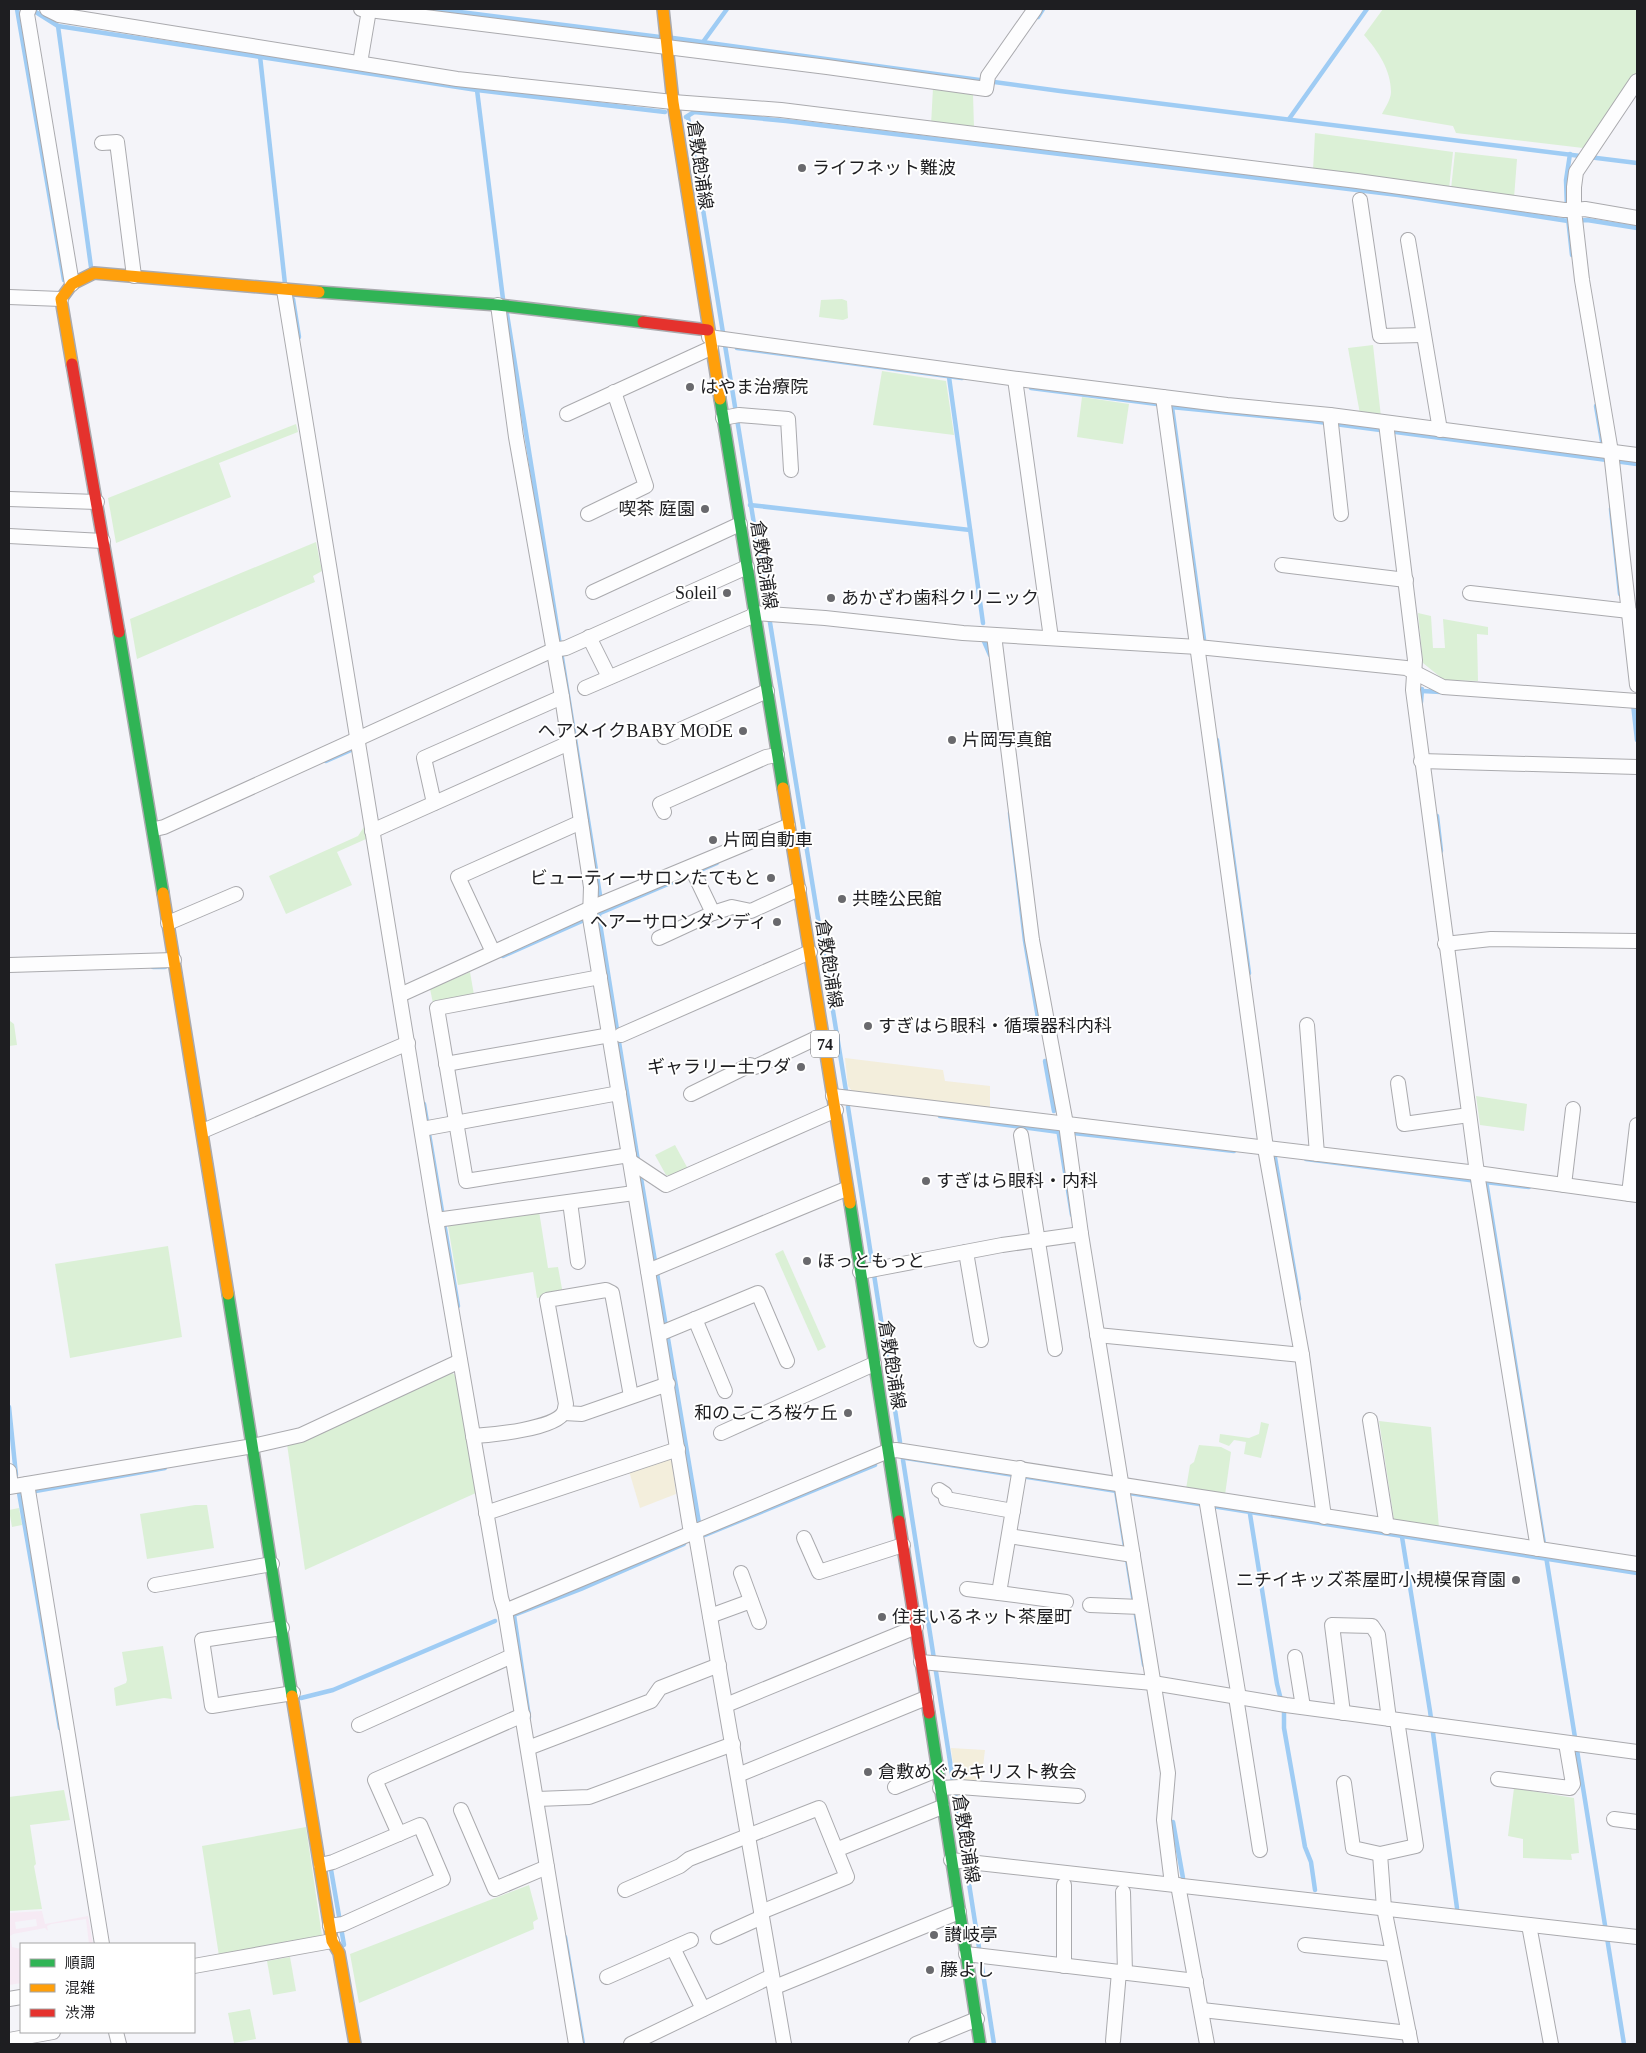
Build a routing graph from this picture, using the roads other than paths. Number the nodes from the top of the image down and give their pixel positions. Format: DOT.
graph roads {
  1 [pos="47,9"];
  2 [pos="365,9"];
  3 [pos="663,9"];
  4 [pos="1035,9"];
  5 [pos="28,11"];
  6 [pos="667,41"];
  7 [pos="360,63"];
  8 [pos="1637,81"];
  9 [pos="673,102"];
  10 [pos="102,143"];
  11 [pos="1360,200"];
  12 [pos="1572,214"];
  13 [pos="1637,218"];
  14 [pos="1408,240"];
  15 [pos="134,276"];
  16 [pos="72,284"];
  17 [pos="284,290"];
  18 [pos="9,297"];
  19 [pos="61,299"];
  20 [pos="498,305"];
  21 [pos="1423,336"];
  22 [pos="715,338"];
  23 [pos="1016,383"];
  24 [pos="614,392"];
  25 [pos="1163,397"];
  26 [pos="567,414"];
  27 [pos="732,416"];
  28 [pos="1331,420"];
  29 [pos="1386,428"];
  30 [pos="1440,430"];
  31 [pos="1608,455"];
  32 [pos="1637,456"];
  33 [pos="791,470"];
  34 [pos="9,499"];
  35 [pos="96,502"];
  36 [pos="588,514"];
  37 [pos="1341,514"];
  38 [pos="740,524"];
  39 [pos="9,536"];
  40 [pos="103,540"];
  41 [pos="1282,565"];
  42 [pos="747,567"];
  43 [pos="1406,580"];
  44 [pos="593,592"];
  45 [pos="1470,593"];
  46 [pos="1625,611"];
  47 [pos="761,614"];
  48 [pos="994,635"];
  49 [pos="589,638"];
  50 [pos="1051,638"];
  51 [pos="559,649"];
  52 [pos="1198,650"];
  53 [pos="1414,672"];
  54 [pos="609,677"];
  55 [pos="1637,685"];
  56 [pos="586,688"];
  57 [pos="767,691"];
  58 [pos="562,697"];
  59 [pos="1637,701"];
  60 [pos="664,736"];
  61 [pos="357,740"];
  62 [pos="569,743"];
  63 [pos="777,755"];
  64 [pos="1426,762"];
  65 [pos="1637,767"];
  66 [pos="434,803"];
  67 [pos="664,812"];
  68 [pos="581,822"];
  69 [pos="788,826"];
  70 [pos="157,829"];
  71 [pos="375,829"];
  72 [pos="693,871"];
  73 [pos="799,889"];
  74 [pos="236,894"];
  75 [pos="591,908"];
  76 [pos="713,913"];
  77 [pos="173,921"];
  78 [pos="659,938"];
  79 [pos="1637,942"];
  80 [pos="1451,943"];
  81 [pos="493,952"];
  82 [pos="810,952"];
  83 [pos="174,960"];
  84 [pos="9,965"];
  85 [pos="600,977"];
  86 [pos="403,993"];
  87 [pos="1307,1026"];
  88 [pos="616,1035"];
  89 [pos="823,1035"];
  90 [pos="408,1043"];
  91 [pos="446,1064"];
  92 [pos="1398,1083"];
  93 [pos="619,1093"];
  94 [pos="691,1094"];
  95 [pos="834,1103"];
  96 [pos="1573,1109"];
  97 [pos="1469,1115"];
  98 [pos="456,1123"];
  99 [pos="1066,1124"];
  100 [pos="1637,1124"];
  101 [pos="426,1128"];
  102 [pos="206,1129"];
  103 [pos="1021,1135"];
  104 [pos="1268,1150"];
  105 [pos="1318,1154"];
  106 [pos="635,1163"];
  107 [pos="1478,1179"];
  108 [pos="1564,1185"];
  109 [pos="846,1188"];
  110 [pos="634,1193"];
  111 [pos="1633,1194"];
  112 [pos="570,1202"];
  113 [pos="441,1220"];
  114 [pos="1077,1235"];
  115 [pos="1038,1239"];
  116 [pos="966,1252"];
  117 [pos="578,1262"];
  118 [pos="654,1268"];
  119 [pos="869,1270"];
  120 [pos="695,1319"];
  121 [pos="664,1332"];
  122 [pos="1097,1335"];
  123 [pos="981,1340"];
  124 [pos="1055,1349"];
  125 [pos="1302,1355"];
  126 [pos="787,1360"];
  127 [pos="460,1362"];
  128 [pos="874,1364"];
  129 [pos="668,1384"];
  130 [pos="725,1391"];
  131 [pos="631,1396"];
  132 [pos="564,1413"];
  133 [pos="1370,1420"];
  134 [pos="721,1432"];
  135 [pos="478,1436"];
  136 [pos="258,1445"];
  137 [pos="678,1449"];
  138 [pos="888,1451"];
  139 [pos="9,1471"];
  140 [pos="1019,1473"];
  141 [pos="20,1487"];
  142 [pos="1123,1490"];
  143 [pos="943,1499"];
  144 [pos="1207,1504"];
  145 [pos="491,1511"];
  146 [pos="1013,1512"];
  147 [pos="1330,1518"];
  148 [pos="1387,1527"];
  149 [pos="695,1530"];
  150 [pos="1009,1536"];
  151 [pos="804,1538"];
  152 [pos="903,1545"];
  153 [pos="1543,1550"];
  154 [pos="1128,1554"];
  155 [pos="272,1564"];
  156 [pos="1637,1564"];
  157 [pos="741,1573"];
  158 [pos="155,1585"];
  159 [pos="967,1589"];
  160 [pos="999,1593"];
  161 [pos="751,1602"];
  162 [pos="1066,1602"];
  163 [pos="1090,1605"];
  164 [pos="1136,1607"];
  165 [pos="506,1611"];
  166 [pos="715,1615"];
  167 [pos="759,1622"];
  168 [pos="916,1627"];
  169 [pos="282,1628"];
  170 [pos="512,1656"];
  171 [pos="1296,1656"];
  172 [pos="930,1663"];
  173 [pos="719,1664"];
  174 [pos="1153,1683"];
  175 [pos="293,1693"];
  176 [pos="1237,1697"];
  177 [pos="926,1698"];
  178 [pos="730,1703"];
  179 [pos="1303,1707"];
  180 [pos="1343,1712"];
  181 [pos="523,1714"];
  182 [pos="1393,1720"];
  183 [pos="359,1725"];
  184 [pos="1572,1743"];
  185 [pos="733,1744"];
  186 [pos="532,1746"];
  187 [pos="1637,1752"];
  188 [pos="937,1770"];
  189 [pos="742,1774"];
  190 [pos="1498,1779"];
  191 [pos="1344,1783"];
  192 [pos="895,1787"];
  193 [pos="949,1787"];
  194 [pos="1078,1796"];
  195 [pos="540,1799"];
  196 [pos="942,1807"];
  197 [pos="461,1810"];
  198 [pos="1614,1819"];
  199 [pos="1637,1822"];
  200 [pos="399,1834"];
  201 [pos="751,1834"];
  202 [pos="836,1850"];
  203 [pos="1260,1850"];
  204 [pos="1380,1854"];
  205 [pos="960,1861"];
  206 [pos="326,1864"];
  207 [pos="547,1866"];
  208 [pos="1175,1884"];
  209 [pos="1064,1885"];
  210 [pos="625,1890"];
  211 [pos="1123,1892"];
  212 [pos="1384,1908"];
  213 [pos="764,1912"];
  214 [pos="959,1912"];
  215 [pos="336,1925"];
  216 [pos="1529,1925"];
  217 [pos="718,1936"];
  218 [pos="1637,1937"];
  219 [pos="691,1940"];
  220 [pos="332,1941"];
  221 [pos="102,1943"];
  222 [pos="1305,1945"];
  223 [pos="673,1948"];
  224 [pos="1393,1954"];
  225 [pos="976,1956"];
  226 [pos="195,1966"];
  227 [pos="1064,1966"];
  228 [pos="1122,1972"];
  229 [pos="607,1977"];
  230 [pos="1196,1981"];
  231 [pos="777,1983"];
  232 [pos="703,2008"];
  233 [pos="1206,2011"];
  234 [pos="976,2019"];
  235 [pos="52,2036"];
  236 [pos="1410,2039"];
  237 [pos="9,2040"];
  238 [pos="1113,2040"];
  239 [pos="355,2044"];
  240 [pos="576,2044"];
  241 [pos="631,2044"];
  242 [pos="784,2044"];
  243 [pos="916,2044"];
  244 [pos="980,2044"];
  245 [pos="1207,2044"];
  246 [pos="1551,2044"];
  1 -- 7 [label="street"];
  2 -- 6 [label="street"];
  2 -- 7 [label="street"];
  3 -- 6 [label="street, 倉敷飽浦線 / 74"];
  4 -- 6 [label="street"];
  5 -- 16 [label="street"];
  6 -- 9 [label="street, 倉敷飽浦線 / 74"];
  7 -- 9 [label="street"];
  8 -- 12 [label="street"];
  9 -- 12 [label="street"];
  9 -- 22 [label="street, 倉敷飽浦線 / 74"];
  10 -- 15 [label="street"];
  11 -- 21 [label="street"];
  12 -- 13 [label="street"];
  12 -- 31 [label="street"];
  14 -- 21 [label="street"];
  15 -- 16 [label="street"];
  15 -- 17 [label="street"];
  16 -- 19 [label="street"];
  17 -- 20 [label="street"];
  17 -- 61 [label="street"];
  18 -- 19 [label="street"];
  19 -- 35 [label="street"];
  20 -- 22 [label="street"];
  20 -- 51 [label="street"];
  21 -- 30 [label="street"];
  22 -- 23 [label="street"];
  22 -- 24 [label="street"];
  22 -- 27 [label="street, 倉敷飽浦線 / 74"];
  23 -- 25 [label="street"];
  23 -- 50 [label="street"];
  24 -- 26 [label="street"];
  24 -- 36 [label="street"];
  25 -- 28 [label="street"];
  25 -- 52 [label="street"];
  27 -- 33 [label="street"];
  27 -- 38 [label="street, 倉敷飽浦線 / 74"];
  28 -- 29 [label="street"];
  28 -- 37 [label="street"];
  29 -- 30 [label="street"];
  29 -- 43 [label="street"];
  30 -- 31 [label="street"];
  31 -- 32 [label="street"];
  31 -- 46 [label="street"];
  34 -- 35 [label="street"];
  35 -- 40 [label="street"];
  38 -- 42 [label="street, 倉敷飽浦線 / 74"];
  38 -- 44 [label="street"];
  39 -- 40 [label="street"];
  40 -- 70 [label="street"];
  41 -- 43 [label="street"];
  42 -- 47 [label="street, 倉敷飽浦線 / 74"];
  42 -- 49 [label="street"];
  43 -- 53 [label="street"];
  45 -- 46 [label="street"];
  46 -- 55 [label="street"];
  47 -- 48 [label="street"];
  47 -- 54 [label="street"];
  47 -- 57 [label="street, 倉敷飽浦線 / 74"];
  48 -- 50 [label="street"];
  48 -- 99 [label="street"];
  49 -- 51 [label="street"];
  49 -- 54 [label="street"];
  50 -- 52 [label="street"];
  51 -- 58 [label="street"];
  51 -- 61 [label="street"];
  52 -- 53 [label="street"];
  52 -- 104 [label="street"];
  53 -- 59 [label="street"];
  53 -- 64 [label="street"];
  54 -- 56 [label="street"];
  57 -- 60 [label="street"];
  57 -- 63 [label="street, 倉敷飽浦線 / 74"];
  58 -- 62 [label="street"];
  58 -- 66 [label="street"];
  61 -- 70 [label="street"];
  61 -- 71 [label="street"];
  62 -- 66 [label="street"];
  62 -- 68 [label="street"];
  63 -- 67 [label="street"];
  63 -- 69 [label="street, 倉敷飽浦線 / 74"];
  64 -- 65 [label="street"];
  64 -- 80 [label="street"];
  66 -- 71 [label="street"];
  68 -- 75 [label="street"];
  68 -- 81 [label="street"];
  69 -- 72 [label="street"];
  69 -- 73 [label="street, 倉敷飽浦線 / 74"];
  70 -- 77 [label="street"];
  71 -- 86 [label="street"];
  72 -- 75 [label="street"];
  72 -- 76 [label="street"];
  73 -- 76 [label="street"];
  73 -- 82 [label="street, 倉敷飽浦線 / 74"];
  74 -- 77 [label="street"];
  75 -- 81 [label="street"];
  75 -- 85 [label="street"];
  76 -- 78 [label="street"];
  77 -- 83 [label="street"];
  79 -- 80 [label="street"];
  80 -- 97 [label="street"];
  81 -- 86 [label="street"];
  82 -- 88 [label="street"];
  82 -- 89 [label="street, 倉敷飽浦線 / 74"];
  83 -- 84 [label="street"];
  83 -- 102 [label="street"];
  85 -- 88 [label="street"];
  85 -- 91 [label="street"];
  86 -- 90 [label="street"];
  87 -- 105 [label="street"];
  88 -- 91 [label="street"];
  88 -- 93 [label="street"];
  89 -- 94 [label="street"];
  89 -- 95 [label="street, 倉敷飽浦線 / 74"];
  90 -- 101 [label="street"];
  90 -- 102 [label="street"];
  91 -- 98 [label="street"];
  92 -- 97 [label="street"];
  93 -- 98 [label="street"];
  93 -- 106 [label="street"];
  95 -- 99 [label="street"];
  95 -- 106 [label="street"];
  95 -- 109 [label="street, 倉敷飽浦線 / 74"];
  96 -- 108 [label="street"];
  97 -- 107 [label="street"];
  98 -- 101 [label="street"];
  98 -- 106 [label="street"];
  99 -- 104 [label="street"];
  99 -- 114 [label="street"];
  100 -- 111 [label="street"];
  101 -- 113 [label="street"];
  102 -- 136 [label="street"];
  103 -- 115 [label="street"];
  104 -- 105 [label="street"];
  104 -- 125 [label="street"];
  105 -- 107 [label="street"];
  106 -- 110 [label="street"];
  107 -- 108 [label="street"];
  107 -- 153 [label="street"];
  108 -- 111 [label="street"];
  109 -- 118 [label="street"];
  109 -- 119 [label="street, 倉敷飽浦線 / 74"];
  110 -- 112 [label="street"];
  110 -- 118 [label="street"];
  112 -- 113 [label="street"];
  112 -- 117 [label="street"];
  113 -- 127 [label="street"];
  114 -- 115 [label="street"];
  114 -- 122 [label="street"];
  115 -- 116 [label="street"];
  115 -- 124 [label="street"];
  116 -- 119 [label="street"];
  116 -- 123 [label="street"];
  118 -- 121 [label="street"];
  119 -- 128 [label="street, 倉敷飽浦線 / 74"];
  120 -- 121 [label="street"];
  120 -- 126 [label="street"];
  120 -- 130 [label="street"];
  121 -- 129 [label="street"];
  122 -- 125 [label="street"];
  122 -- 142 [label="street"];
  125 -- 147 [label="street"];
  127 -- 135 [label="street"];
  127 -- 136 [label="street"];
  128 -- 134 [label="street"];
  128 -- 138 [label="street, 倉敷飽浦線 / 74"];
  129 -- 131 [label="street"];
  129 -- 137 [label="street"];
  131 -- 132 [label="street"];
  131 -- 132 [label="street"];
  132 -- 135 [label="street"];
  133 -- 148 [label="street"];
  135 -- 145 [label="street"];
  136 -- 141 [label="street"];
  136 -- 155 [label="street"];
  137 -- 145 [label="street"];
  137 -- 149 [label="street"];
  138 -- 140 [label="street"];
  138 -- 149 [label="street"];
  138 -- 152 [label="street, 倉敷飽浦線 / 74"];
  139 -- 141 [label="street"];
  140 -- 142 [label="street"];
  140 -- 146 [label="street"];
  141 -- 221 [label="street"];
  142 -- 144 [label="street"];
  142 -- 154 [label="street"];
  143 -- 146 [label="street"];
  144 -- 147 [label="street"];
  144 -- 176 [label="street"];
  145 -- 165 [label="street"];
  146 -- 150 [label="street"];
  147 -- 148 [label="street"];
  148 -- 153 [label="street"];
  149 -- 165 [label="street"];
  149 -- 166 [label="street"];
  150 -- 154 [label="street"];
  150 -- 160 [label="street"];
  151 -- 152 [label="street"];
  152 -- 168 [label="street, 倉敷飽浦線 / 74"];
  153 -- 156 [label="street"];
  154 -- 164 [label="street"];
  155 -- 158 [label="street"];
  155 -- 169 [label="street"];
  157 -- 161 [label="street"];
  159 -- 160 [label="street"];
  160 -- 162 [label="street"];
  161 -- 166 [label="street"];
  161 -- 167 [label="street"];
  163 -- 164 [label="street"];
  164 -- 174 [label="street"];
  165 -- 170 [label="street"];
  166 -- 173 [label="street"];
  168 -- 172 [label="street, 倉敷飽浦線 / 74"];
  168 -- 178 [label="street"];
  169 -- 175 [label="street"];
  169 -- 175 [label="street"];
  170 -- 181 [label="street"];
  170 -- 183 [label="street"];
  171 -- 179 [label="street"];
  172 -- 174 [label="street"];
  172 -- 177 [label="street, 倉敷飽浦線 / 74"];
  173 -- 178 [label="street"];
  173 -- 186 [label="street"];
  174 -- 176 [label="street"];
  174 -- 208 [label="street"];
  175 -- 206 [label="street"];
  176 -- 179 [label="street"];
  176 -- 203 [label="street"];
  177 -- 188 [label="street, 倉敷飽浦線 / 74"];
  177 -- 189 [label="street"];
  178 -- 185 [label="street"];
  179 -- 180 [label="street"];
  180 -- 182 [label="street"];
  180 -- 182 [label="street"];
  181 -- 186 [label="street"];
  181 -- 200 [label="street"];
  182 -- 184 [label="street"];
  182 -- 204 [label="street"];
  184 -- 187 [label="street"];
  184 -- 190 [label="street"];
  185 -- 189 [label="street"];
  185 -- 195 [label="street"];
  186 -- 195 [label="street"];
  188 -- 192 [label="street"];
  188 -- 193 [label="street, 倉敷飽浦線 / 74"];
  189 -- 201 [label="street"];
  191 -- 204 [label="street"];
  193 -- 194 [label="street"];
  193 -- 196 [label="street, 倉敷飽浦線 / 74"];
  195 -- 207 [label="street"];
  196 -- 202 [label="street"];
  196 -- 205 [label="street, 倉敷飽浦線 / 74"];
  197 -- 207 [label="street"];
  198 -- 199 [label="street"];
  200 -- 206 [label="street"];
  200 -- 215 [label="street"];
  201 -- 202 [label="street"];
  201 -- 210 [label="street"];
  201 -- 213 [label="street"];
  202 -- 213 [label="street"];
  204 -- 212 [label="street"];
  205 -- 208 [label="street"];
  205 -- 214 [label="street, 倉敷飽浦線 / 74"];
  206 -- 215 [label="street"];
  207 -- 240 [label="street"];
  208 -- 212 [label="street"];
  208 -- 230 [label="street"];
  209 -- 227 [label="street"];
  211 -- 228 [label="street"];
  212 -- 216 [label="street"];
  212 -- 224 [label="street"];
  213 -- 217 [label="street"];
  213 -- 231 [label="street"];
  214 -- 225 [label="street, 倉敷飽浦線 / 74"];
  214 -- 231 [label="street"];
  215 -- 220 [label="street"];
  216 -- 218 [label="street"];
  216 -- 246 [label="street"];
  219 -- 223 [label="street"];
  220 -- 226 [label="street"];
  220 -- 239 [label="street"];
  222 -- 224 [label="street"];
  223 -- 229 [label="street"];
  223 -- 232 [label="street"];
  224 -- 236 [label="street"];
  225 -- 227 [label="street"];
  225 -- 234 [label="street, 倉敷飽浦線 / 74"];
  227 -- 228 [label="street"];
  228 -- 230 [label="street"];
  228 -- 238 [label="street"];
  230 -- 233 [label="street"];
  231 -- 232 [label="street"];
  231 -- 242 [label="street"];
  232 -- 241 [label="street"];
  233 -- 236 [label="street"];
  233 -- 245 [label="street"];
  234 -- 243 [label="street"];
  234 -- 244 [label="street, 倉敷飽浦線 / 74"];
  235 -- 237 [label="street"];
}
